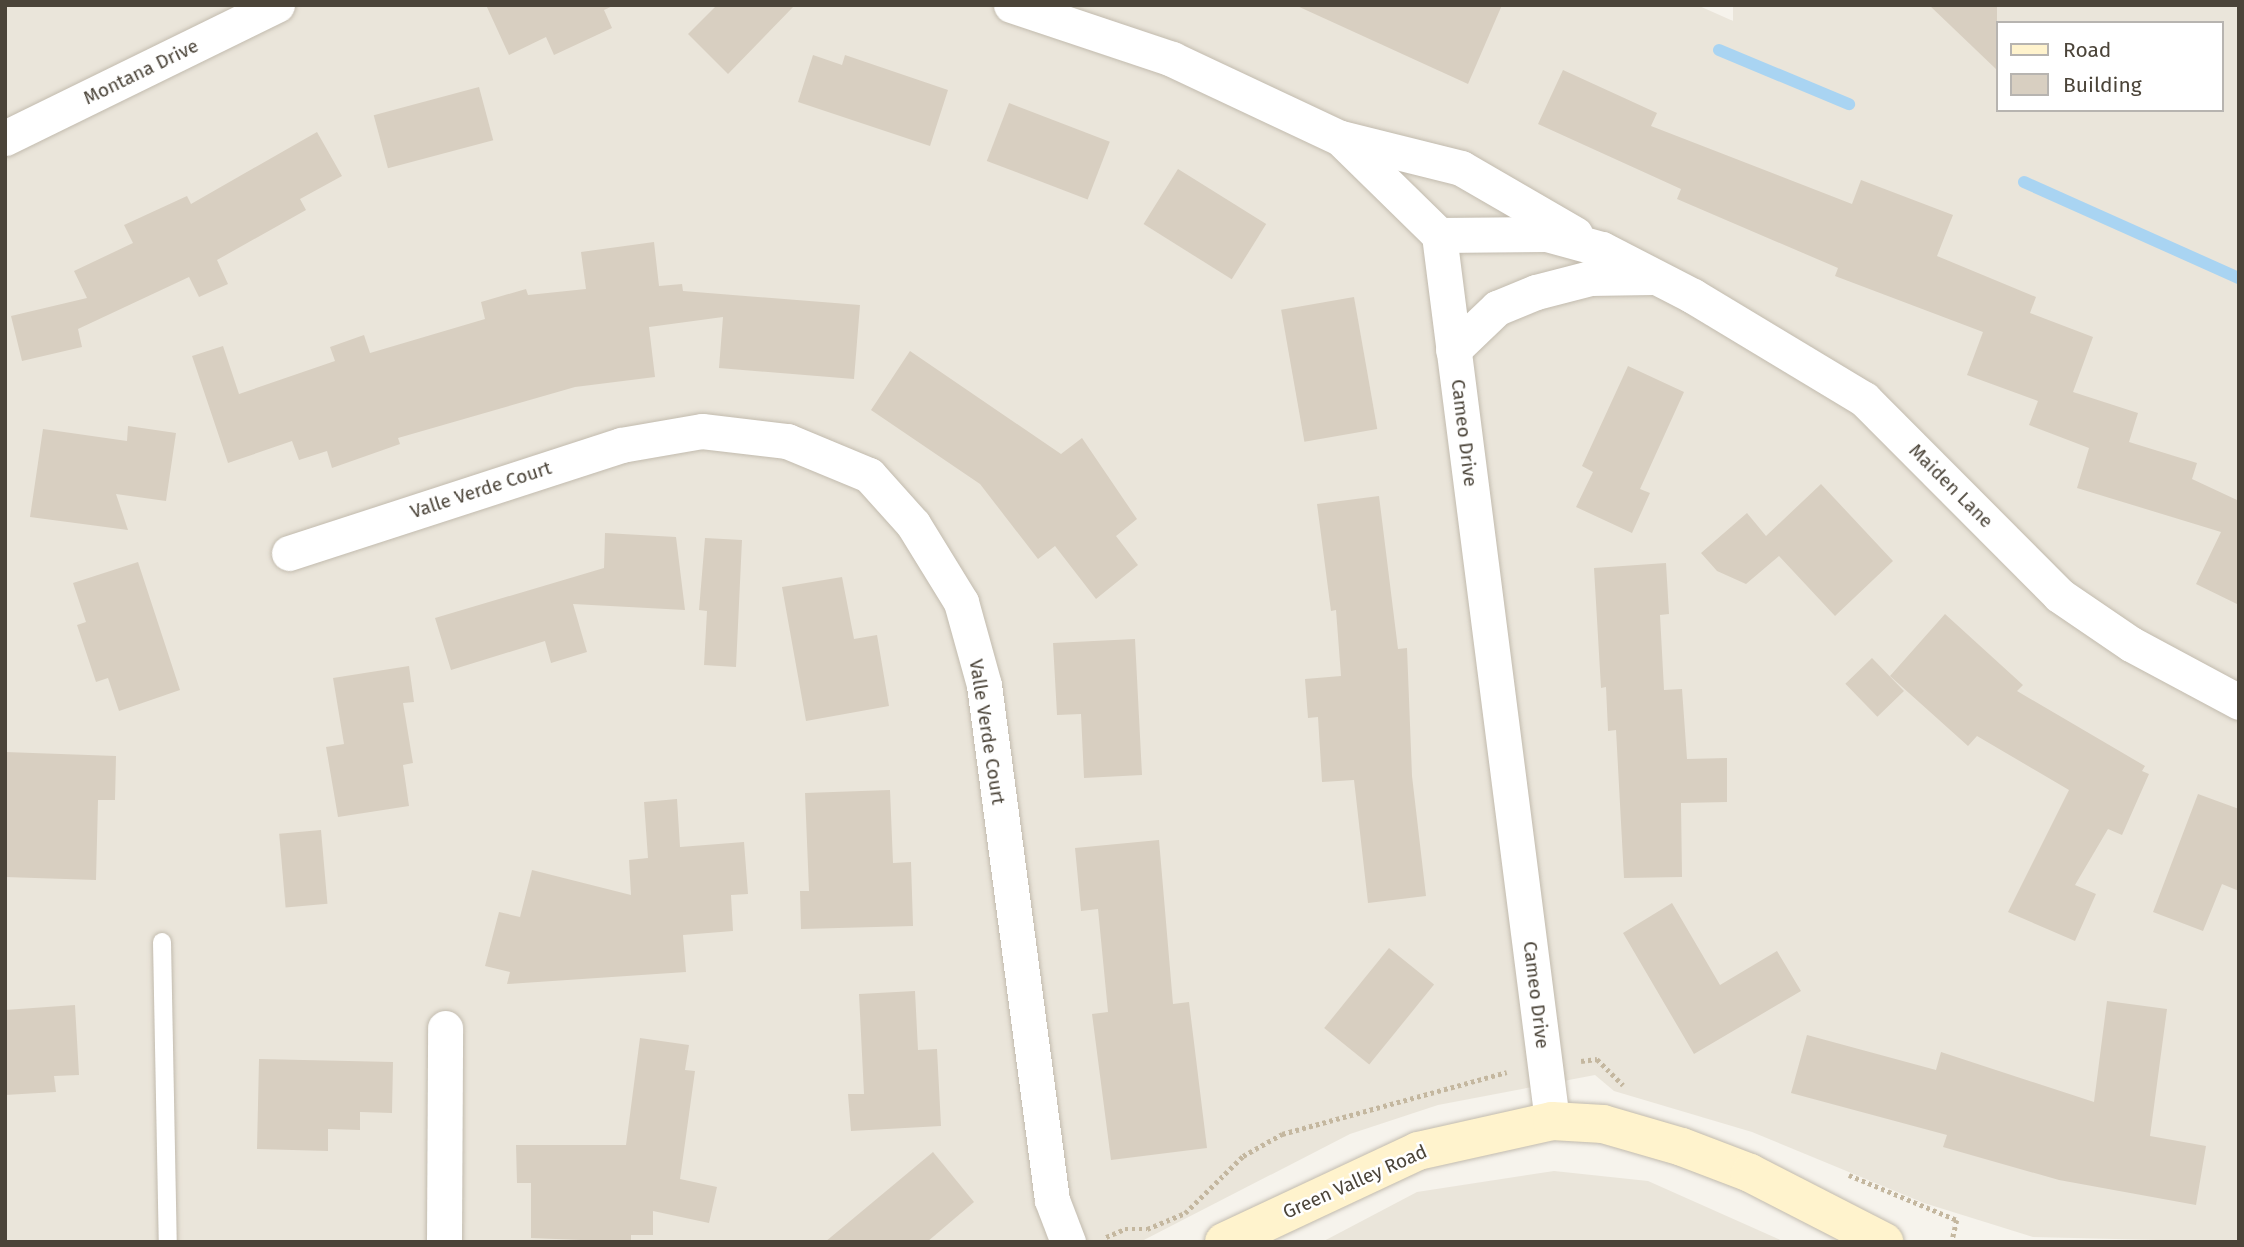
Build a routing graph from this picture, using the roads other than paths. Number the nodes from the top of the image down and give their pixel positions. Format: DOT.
graph roads {
  1 [pos="277,5"];
  2 [pos="1011,5"];
  3 [pos="5,138"];
  4 [pos="1340,138"];
  5 [pos="1438,235"];
  6 [pos="1602,249"];
  7 [pos="1657,277"];
  8 [pos="1453,349"];
  9 [pos="289,553"];
  10 [pos="2239,702"];
  11 [pos="162,942"];
  12 [pos="444,1028"];
  13 [pos="1552,1121"];
  14 [pos="168,1242"];
  15 [pos="444,1242"];
  16 [pos="1068,1242"];
  17 [pos="1224,1242"];
  18 [pos="1884,1242"];
  1 -- 3 [label="street, Montana Drive"];
  2 -- 4 [label="street"];
  4 -- 5 [label="street"];
  4 -- 6 [label="street, Maiden Lane"];
  5 -- 6 [label="street, Maiden Lane"];
  5 -- 8 [label="street, Cameo Drive"];
  6 -- 7 [label="street, Maiden Lane"];
  7 -- 8 [label="street"];
  7 -- 10 [label="street, Maiden Lane"];
  8 -- 13 [label="street, Cameo Drive"];
  9 -- 16 [label="street, Valle Verde Court"];
  11 -- 14 [label="lane"];
  12 -- 15 [label="street"];
  13 -- 17 [label="street, Green Valley Road"];
  13 -- 18 [label="street, Green Valley Road"];
}
